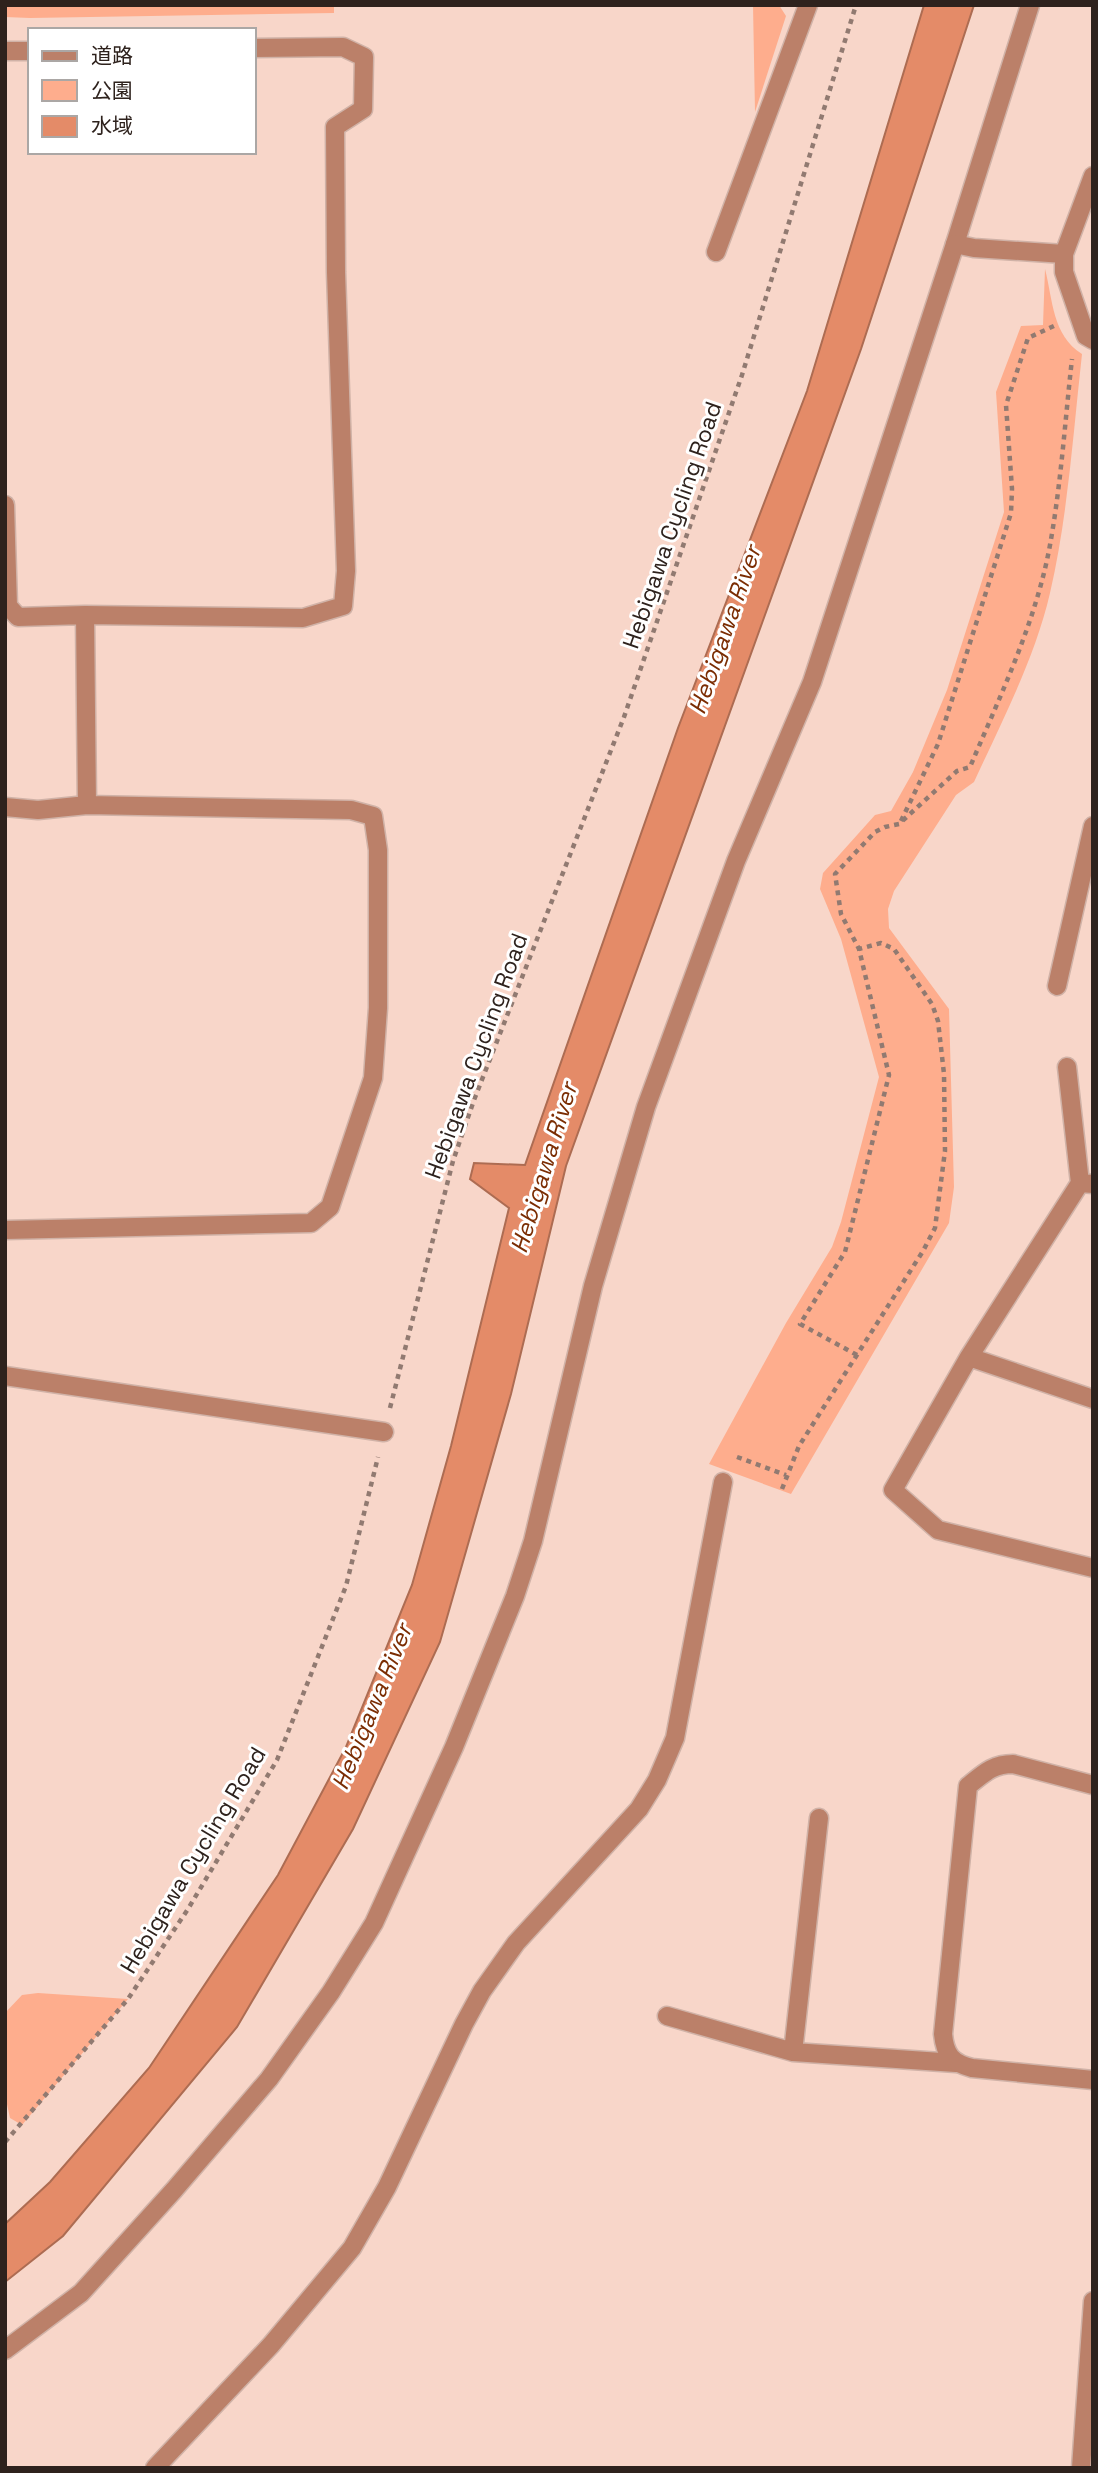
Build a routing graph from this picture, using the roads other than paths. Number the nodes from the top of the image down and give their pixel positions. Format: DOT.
graph roads {
  1 [pos="808,5"];
  2 [pos="1030,5"];
  3 [pos="256,48"];
  4 [pos="5,51"];
  5 [pos="28,51"];
  6 [pos="1093,176"];
  7 [pos="955,244"];
  8 [pos="716,252"];
  9 [pos="1064,254"];
  10 [pos="1093,340"];
  11 [pos="5,505"];
  12 [pos="85,615"];
  13 [pos="87,806"];
  14 [pos="5,807"];
  15 [pos="1093,826"];
  16 [pos="1058,986"];
  17 [pos="1067,1066"];
  18 [pos="1086,1184"];
  19 [pos="5,1230"];
  20 [pos="969,1357"];
  21 [pos="5,1377"];
  22 [pos="1093,1399"];
  23 [pos="384,1432"];
  24 [pos="723,1482"];
  25 [pos="1093,1568"];
  26 [pos="1093,1785"];
  27 [pos="819,1818"];
  28 [pos="667,2016"];
  29 [pos="793,2052"];
  30 [pos="956,2063"];
  31 [pos="1093,2080"];
  32 [pos="1093,2301"];
  33 [pos="5,2350"];
  34 [pos="155,2468"];
  35 [pos="1081,2468"];
  1 -- 8 [label="street"];
  2 -- 7 [label="street"];
  3 -- 12 [label="street"];
  4 -- 5 [label="street"];
  6 -- 9 [label="street"];
  7 -- 9 [label="street"];
  7 -- 33 [label="street"];
  9 -- 10 [label="street"];
  11 -- 12 [label="street"];
  12 -- 13 [label="street"];
  13 -- 14 [label="street"];
  13 -- 19 [label="street"];
  15 -- 16 [label="street"];
  17 -- 18 [label="street"];
  18 -- 20 [label="street"];
  20 -- 22 [label="street"];
  20 -- 25 [label="street"];
  21 -- 23 [label="street"];
  24 -- 34 [label="street"];
  26 -- 30 [label="street"];
  27 -- 29 [label="street"];
  28 -- 29 [label="street"];
  29 -- 30 [label="street"];
  30 -- 31 [label="street"];
  32 -- 35 [label="street"];
}
